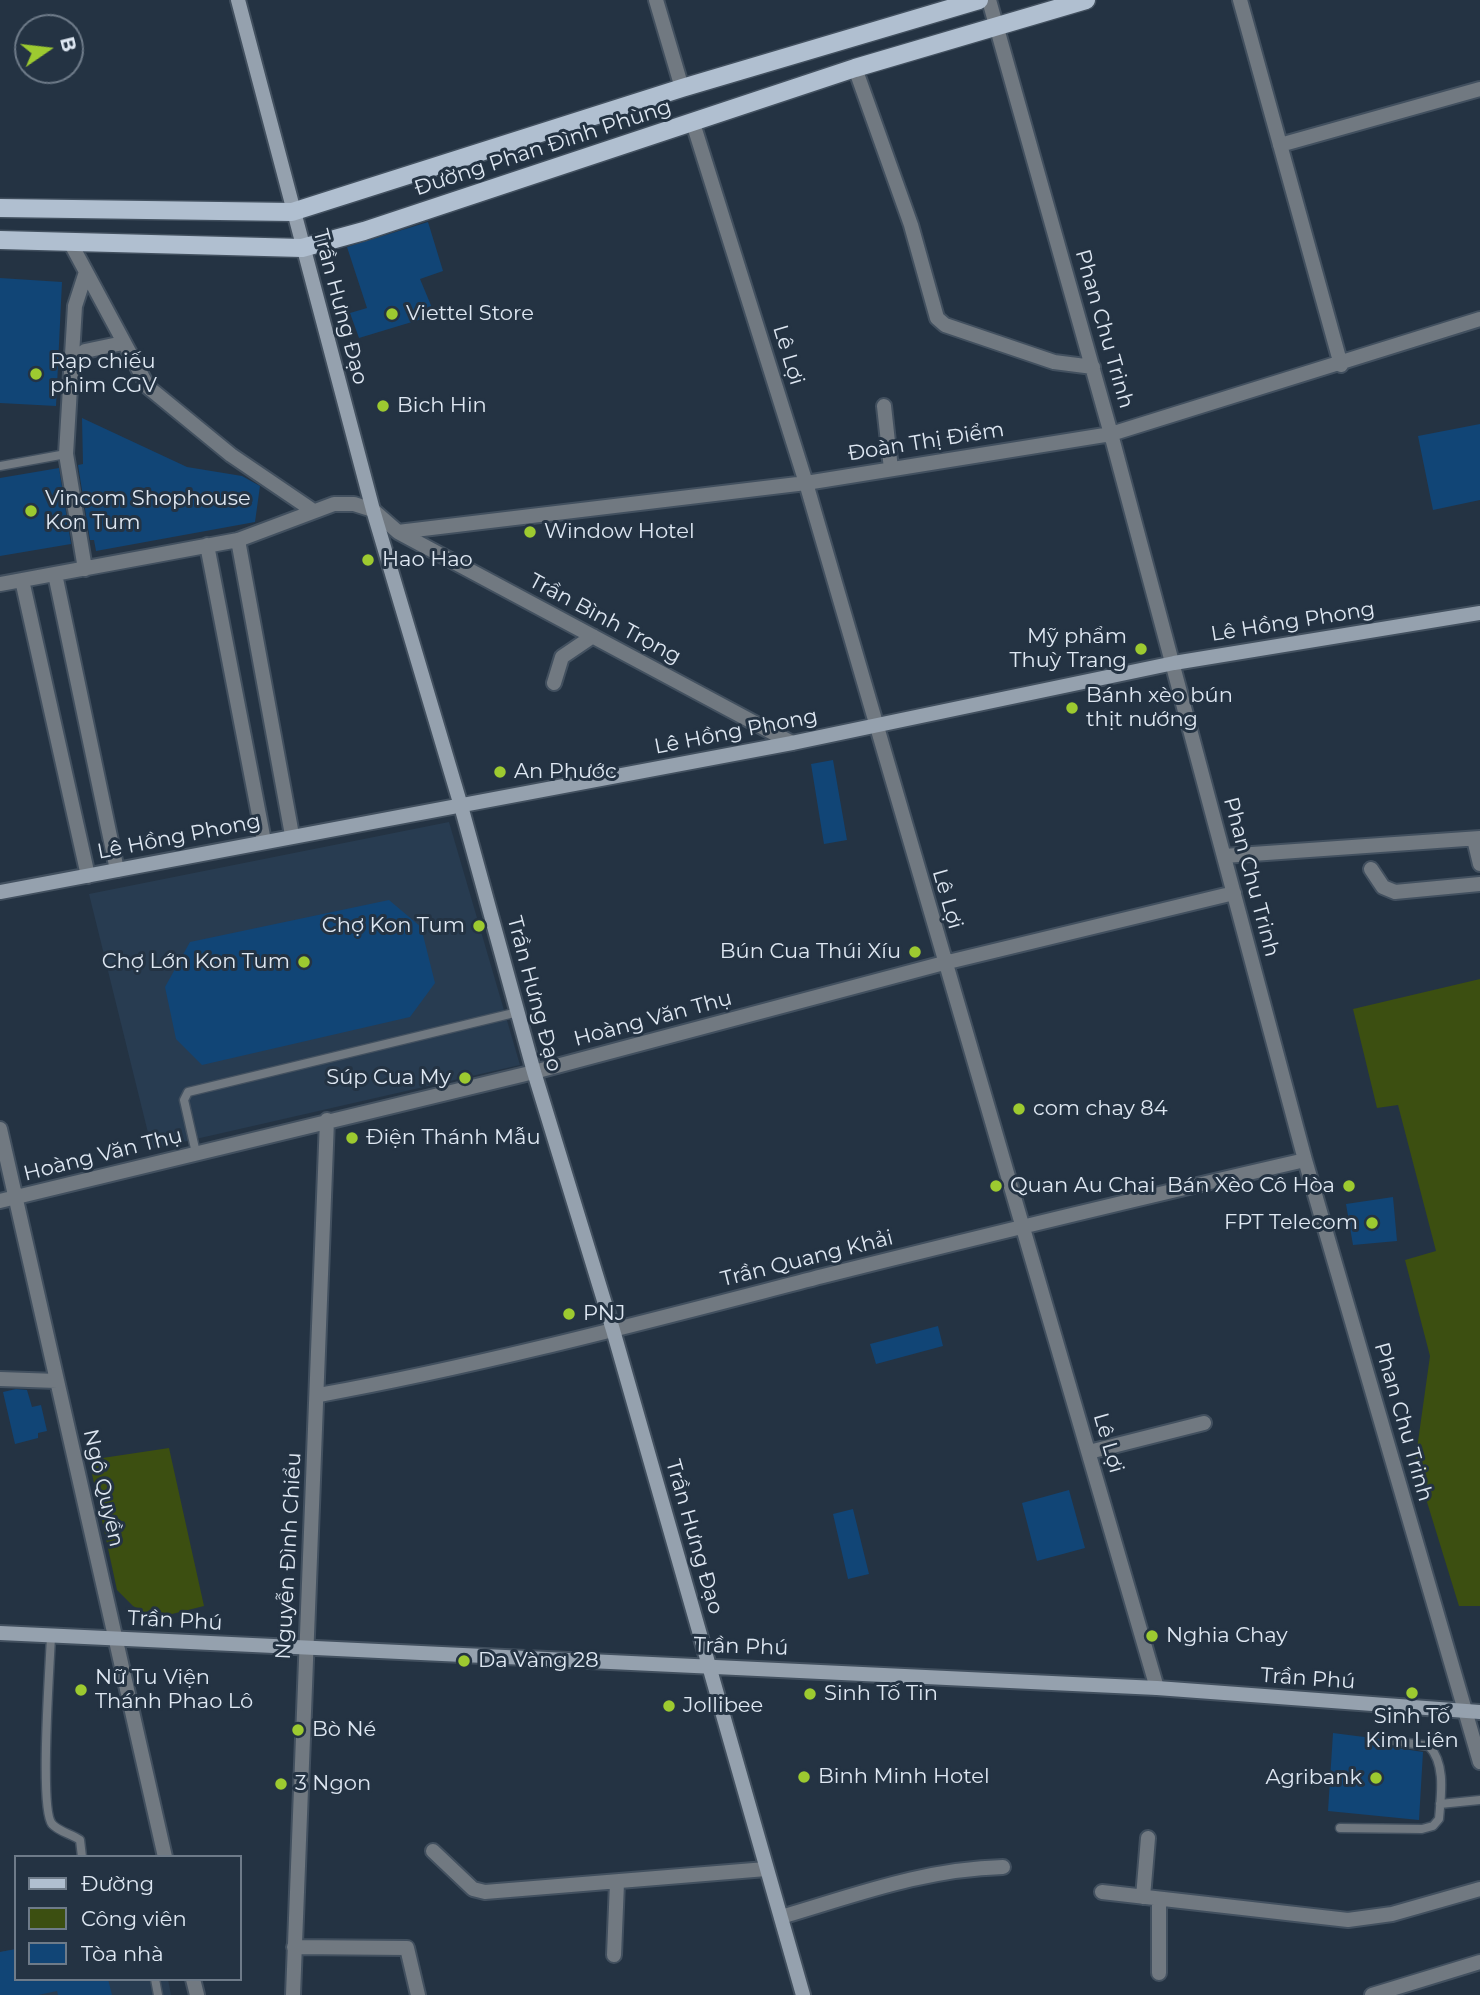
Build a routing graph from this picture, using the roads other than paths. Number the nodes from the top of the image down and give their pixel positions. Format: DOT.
graph roads {
  1 [pos="238,0"];
  2 [pos="656,0"];
  3 [pos="979,0"];
  4 [pos="989,0"];
  5 [pos="1086,0"];
  6 [pos="1240,0"];
  7 [pos="997,27"];
  8 [pos="855,68"];
  9 [pos="682,88"];
  10 [pos="1480,89"];
  11 [pos="693,123"];
  12 [pos="1280,145"];
  13 [pos="0,208"];
  14 [pos="292,212"];
  15 [pos="0,240"];
  16 [pos="70,242"];
  17 [pos="302,248"];
  18 [pos="86,272"];
  19 [pos="1480,320"];
  20 [pos="123,343"];
  21 [pos="70,364"];
  22 [pos="1341,365"];
  23 [pos="1093,367"];
  24 [pos="884,406"];
  25 [pos="1111,434"];
  26 [pos="66,454"];
  27 [pos="0,466"];
  28 [pos="891,469"];
  29 [pos="806,482"];
  30 [pos="312,510"];
  31 [pos="373,510"];
  32 [pos="398,533"];
  33 [pos="238,540"];
  34 [pos="207,545"];
  35 [pos="85,569"];
  36 [pos="55,574"];
  37 [pos="22,580"];
  38 [pos="0,584"];
  39 [pos="1480,612"];
  40 [pos="593,636"];
  41 [pos="1174,663"];
  42 [pos="554,683"];
  43 [pos="876,726"];
  44 [pos="792,743"];
  45 [pos="461,806"];
  46 [pos="292,835"];
  47 [pos="1477,839"];
  48 [pos="264,841"];
  49 [pos="1223,856"];
  50 [pos="1480,864"];
  51 [pos="1371,869"];
  52 [pos="117,870"];
  53 [pos="88,876"];
  54 [pos="1480,884"];
  55 [pos="0,892"];
  56 [pos="1234,893"];
  57 [pos="944,963"];
  58 [pos="518,1012"];
  59 [pos="534,1072"];
  60 [pos="327,1120"];
  61 [pos="0,1129"];
  62 [pos="196,1153"];
  63 [pos="1305,1160"];
  64 [pos="7,1200"];
  65 [pos="1023,1225"];
  66 [pos="613,1330"];
  67 [pos="0,1380"];
  68 [pos="57,1381"];
  69 [pos="319,1395"];
  70 [pos="1204,1423"];
  71 [pos="1089,1452"];
  72 [pos="0,1633"];
  73 [pos="51,1636"];
  74 [pos="116,1639"];
  75 [pos="305,1648"];
  76 [pos="710,1667"];
  77 [pos="1157,1688"];
  78 [pos="1473,1712"];
  79 [pos="1386,1740"];
  80 [pos="1480,1762"];
  81 [pos="1480,1800"];
  82 [pos="1440,1804"];
  83 [pos="1340,1828"];
  84 [pos="1148,1838"];
  85 [pos="433,1851"];
  86 [pos="82,1855"];
  87 [pos="165,1855"];
  88 [pos="1003,1867"];
  89 [pos="766,1869"];
  90 [pos="617,1883"];
  91 [pos="1480,1889"];
  92 [pos="1102,1892"];
  93 [pos="1143,1897"];
  94 [pos="1159,1899"];
  95 [pos="781,1917"];
  96 [pos="294,1947"];
  97 [pos="614,1955"];
  98 [pos="1480,1962"];
  99 [pos="1159,1973"];
  100 [pos="293,1995"];
  101 [pos="418,1995"];
  102 [pos="803,1995"];
  103 [pos="1372,1995"];
  1 -- 14 [label="street, Trần Hưng Đạo"];
  2 -- 9 [label="street"];
  3 -- 9 [label="main road, Đường Phan Đình Phùng"];
  4 -- 7 [label="street, Phan Chu Trinh"];
  5 -- 7 [label="main road, Đường Phan Đình Phùng"];
  6 -- 12 [label="street"];
  7 -- 8 [label="main road, Đường Phan Đình Phùng"];
  7 -- 23 [label="street, Phan Chu Trinh"];
  8 -- 11 [label="main road, Đường Phan Đình Phùng"];
  8 -- 23 [label="street"];
  9 -- 14 [label="main road, Đường Phan Đình Phùng"];
  10 -- 12 [label="street"];
  11 -- 17 [label="main road, Đường Phan Đình Phùng"];
  11 -- 29 [label="street, Lê Lợi"];
  12 -- 22 [label="street"];
  13 -- 14 [label="main road, Đường Phan Đình Phùng"];
  14 -- 17 [label="street, Trần Hưng Đạo"];
  15 -- 16 [label="main road, Đường Phan Đình Phùng"];
  16 -- 17 [label="main road, Đường Phan Đình Phùng"];
  16 -- 18 [label="street"];
  17 -- 31 [label="street, Trần Hưng Đạo"];
  18 -- 20 [label="street"];
  18 -- 21 [label="street"];
  19 -- 22 [label="street, Đoàn Thị Điểm"];
  20 -- 21 [label="street"];
  20 -- 30 [label="street"];
  21 -- 26 [label="street"];
  22 -- 25 [label="street, Đoàn Thị Điểm"];
  23 -- 25 [label="street, Phan Chu Trinh"];
  24 -- 28 [label="street"];
  25 -- 28 [label="street, Đoàn Thị Điểm"];
  25 -- 41 [label="street, Phan Chu Trinh"];
  26 -- 27 [label="lane"];
  26 -- 35 [label="street"];
  28 -- 29 [label="street, Đoàn Thị Điểm"];
  29 -- 32 [label="street, Đoàn Thị Điểm"];
  29 -- 43 [label="street, Lê Lợi"];
  30 -- 31 [label="street"];
  30 -- 33 [label="street"];
  31 -- 32 [label="street"];
  31 -- 45 [label="street, Trần Hưng Đạo"];
  32 -- 40 [label="street, Trần Bình Trọng"];
  33 -- 34 [label="street"];
  33 -- 46 [label="street"];
  34 -- 35 [label="street"];
  34 -- 48 [label="street"];
  35 -- 36 [label="street"];
  36 -- 37 [label="street"];
  36 -- 52 [label="street"];
  37 -- 38 [label="street"];
  37 -- 53 [label="street"];
  39 -- 41 [label="street, Lê Hồng Phong"];
  40 -- 42 [label="street"];
  40 -- 44 [label="street, Trần Bình Trọng"];
  41 -- 43 [label="street, Lê Hồng Phong"];
  41 -- 49 [label="street, Phan Chu Trinh"];
  43 -- 44 [label="street, Lê Hồng Phong"];
  43 -- 57 [label="street, Lê Lợi"];
  44 -- 45 [label="street, Lê Hồng Phong"];
  45 -- 46 [label="street, Lê Hồng Phong"];
  45 -- 58 [label="street, Trần Hưng Đạo"];
  46 -- 48 [label="street, Lê Hồng Phong"];
  47 -- 49 [label="street"];
  47 -- 50 [label="street"];
  48 -- 52 [label="street, Lê Hồng Phong"];
  49 -- 56 [label="street, Phan Chu Trinh"];
  51 -- 54 [label="street"];
  52 -- 53 [label="street, Lê Hồng Phong"];
  53 -- 55 [label="street, Lê Hồng Phong"];
  56 -- 57 [label="street, Hoàng Văn Thụ"];
  56 -- 63 [label="street, Phan Chu Trinh"];
  57 -- 59 [label="street, Hoàng Văn Thụ"];
  57 -- 65 [label="street, Lê Lợi"];
  58 -- 59 [label="street, Trần Hưng Đạo"];
  58 -- 62 [label="lane"];
  59 -- 60 [label="street, Hoàng Văn Thụ"];
  59 -- 66 [label="street, Trần Hưng Đạo"];
  60 -- 62 [label="street, Hoàng Văn Thụ"];
  60 -- 69 [label="street, Nguyễn Đình Chiểu"];
  61 -- 64 [label="street, Ngô Quyền"];
  62 -- 64 [label="street, Hoàng Văn Thụ"];
  63 -- 65 [label="street, Trần Quang Khải"];
  63 -- 78 [label="street, Phan Chu Trinh"];
  64 -- 68 [label="street, Ngô Quyền"];
  65 -- 66 [label="street, Trần Quang Khải"];
  65 -- 71 [label="street, Lê Lợi"];
  66 -- 69 [label="street, Trần Quang Khải"];
  66 -- 76 [label="street, Trần Hưng Đạo"];
  67 -- 68 [label="street"];
  68 -- 74 [label="street, Ngô Quyền"];
  69 -- 75 [label="street, Nguyễn Đình Chiểu"];
  70 -- 71 [label="street"];
  71 -- 77 [label="street, Lê Lợi"];
  72 -- 73 [label="street, Trần Phú"];
  73 -- 74 [label="street, Trần Phú"];
  73 -- 86 [label="lane"];
  74 -- 75 [label="street, Trần Phú"];
  74 -- 87 [label="street, Ngô Quyền"];
  75 -- 76 [label="street, Trần Phú"];
  75 -- 96 [label="street, Nguyễn Đình Chiểu"];
  76 -- 77 [label="street, Trần Phú"];
  76 -- 89 [label="street, Trần Hưng Đạo"];
  77 -- 78 [label="street, Trần Phú"];
  78 -- 80 [label="street, Phan Chu Trinh"];
  79 -- 82 [label="lane"];
  81 -- 82 [label="lane"];
  82 -- 83 [label="lane"];
  84 -- 93 [label="street"];
  85 -- 90 [label="street"];
  88 -- 95 [label="street"];
  89 -- 90 [label="street"];
  89 -- 95 [label="street, Trần Hưng Đạo"];
  90 -- 97 [label="street"];
  91 -- 94 [label="street"];
  92 -- 93 [label="street"];
  93 -- 94 [label="street"];
  94 -- 99 [label="street"];
  95 -- 102 [label="street, Trần Hưng Đạo"];
  96 -- 100 [label="street, Nguyễn Đình Chiểu"];
  96 -- 101 [label="street"];
  98 -- 103 [label="street"];
}
